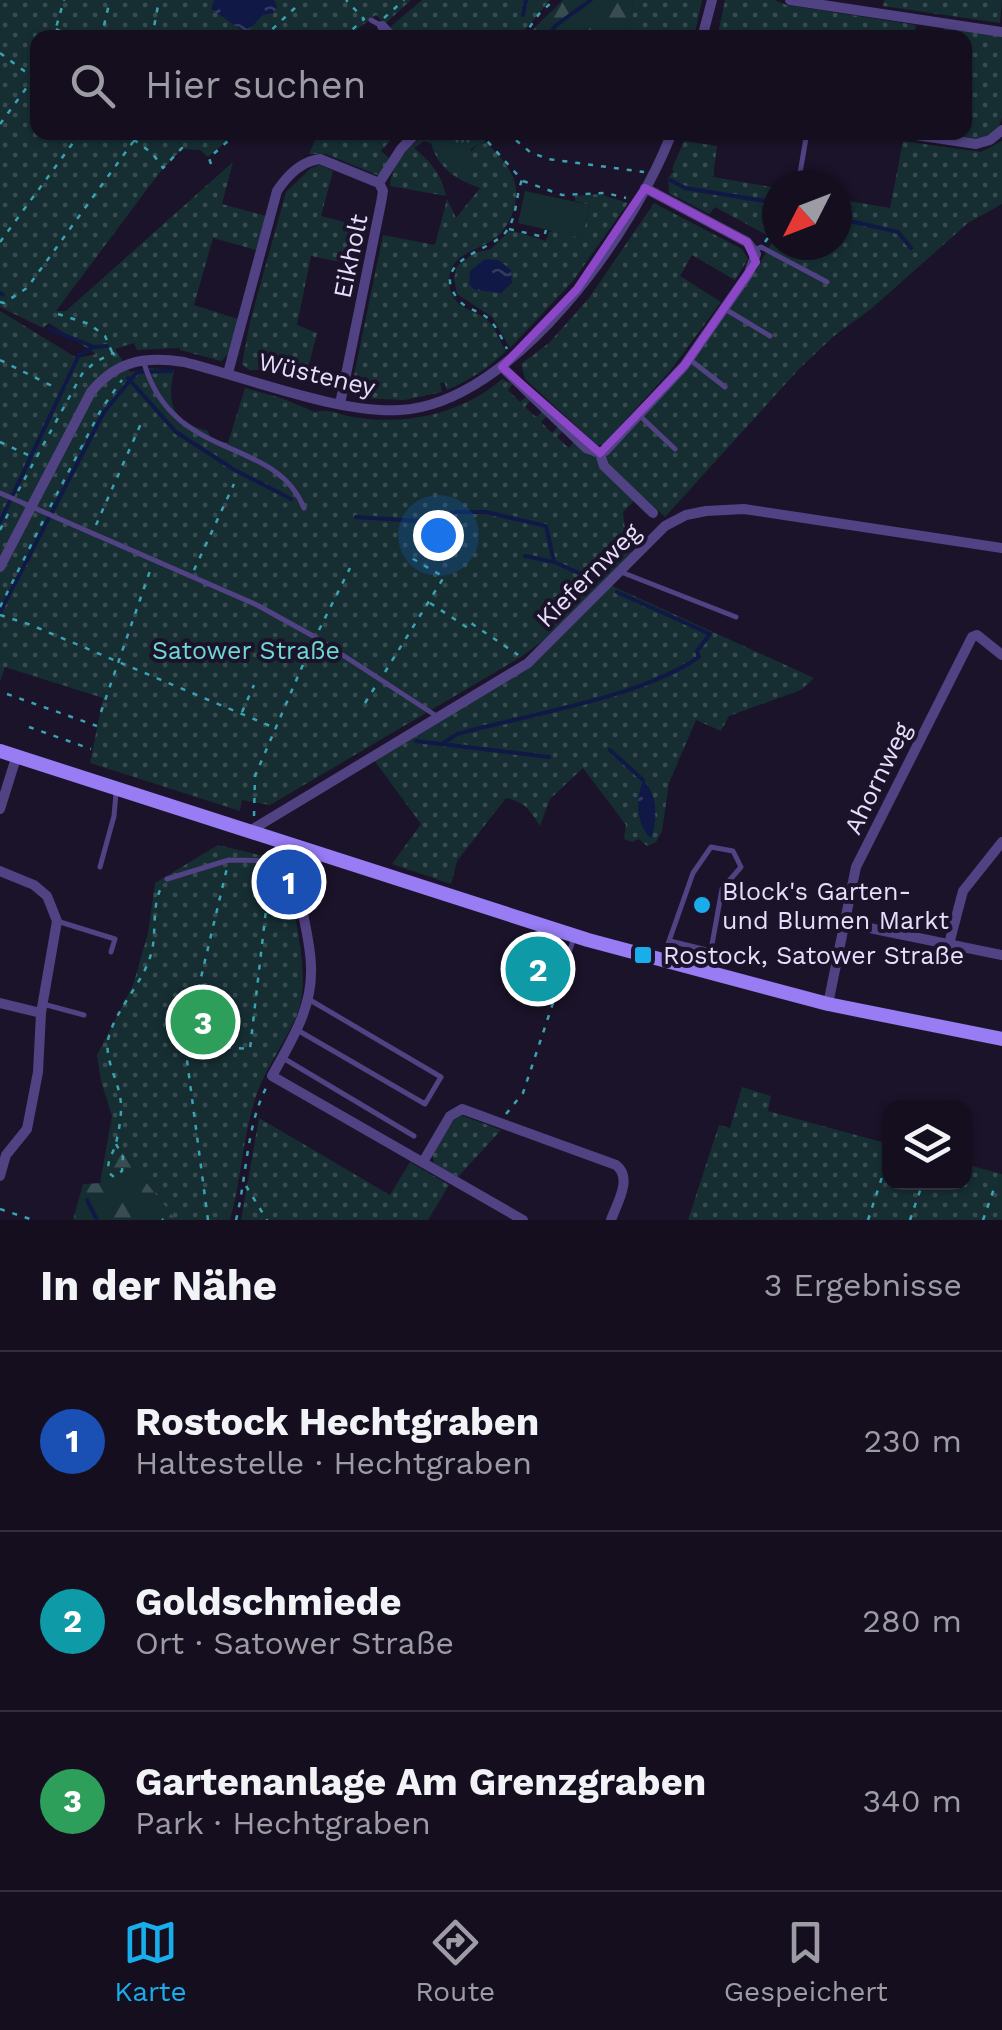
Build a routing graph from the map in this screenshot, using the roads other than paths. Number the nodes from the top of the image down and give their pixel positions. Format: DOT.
graph roads {
  1 [pos="712,0"];
  2 [pos="790,0"];
  3 [pos="378,22"];
  4 [pos="386,30"];
  5 [pos="704,30"];
  6 [pos="1002,32"];
  7 [pos="1002,130"];
  8 [pos="408,140"];
  9 [pos="668,140"];
  10 [pos="806,140"];
  11 [pos="949,140"];
  12 [pos="801,170"];
  13 [pos="379,183"];
  14 [pos="645,188"];
  15 [pos="757,249"];
  16 [pos="827,282"];
  17 [pos="726,309"];
  18 [pos="770,336"];
  19 [pos="689,359"];
  20 [pos="145,366"];
  21 [pos="502,368"];
  22 [pos="228,373"];
  23 [pos="725,387"];
  24 [pos="340,404"];
  25 [pos="640,415"];
  26 [pos="675,449"];
  27 [pos="600,453"];
  28 [pos="0,494"];
  29 [pos="31,508"];
  30 [pos="304,508"];
  31 [pos="653,513"];
  32 [pos="666,526"];
  33 [pos="1002,548"];
  34 [pos="0,567"];
  35 [pos="621,572"];
  36 [pos="736,618"];
  37 [pos="1002,654"];
  38 [pos="438,717"];
  39 [pos="0,752"];
  40 [pos="16,758"];
  41 [pos="116,790"];
  42 [pos="0,809"];
  43 [pos="248,833"];
  44 [pos="1002,842"];
  45 [pos="299,854"];
  46 [pos="100,867"];
  47 [pos="0,871"];
  48 [pos="167,880"];
  49 [pos="57,921"];
  50 [pos="845,922"];
  51 [pos="574,935"];
  52 [pos="670,940"];
  53 [pos="949,944"];
  54 [pos="711,951"];
  55 [pos="111,952"];
  56 [pos="1002,955"];
  57 [pos="662,960"];
  58 [pos="564,970"];
  59 [pos="707,973"];
  60 [pos="308,999"];
  61 [pos="0,1003"];
  62 [pos="828,1004"];
  63 [pos="42,1008"];
  64 [pos="84,1016"];
  65 [pos="297,1029"];
  66 [pos="1002,1039"];
  67 [pos="282,1057"];
  68 [pos="414,1136"];
  69 [pos="0,1143"];
  70 [pos="6,1155"];
  71 [pos="423,1162"];
  72 [pos="0,1176"];
  73 [pos="523,1220"];
  74 [pos="612,1220"];
  1 -- 5 [label="street"];
  2 -- 6 [label="street"];
  3 -- 4 [label="street"];
  7 -- 11 [label="street"];
  8 -- 13 [label="street"];
  9 -- 14 [label="street, Wüsteney"];
  10 -- 12 [label="lane"];
  13 -- 22 [label="street, Eikholt"];
  13 -- 24 [label="street, Eikholt"];
  14 -- 15 [label="street"];
  14 -- 21 [label="street, Wüsteney"];
  15 -- 16 [label="lane"];
  15 -- 17 [label="street"];
  17 -- 18 [label="lane"];
  17 -- 19 [label="street"];
  19 -- 23 [label="lane"];
  19 -- 25 [label="street"];
  20 -- 22 [label="street, Wüsteney"];
  20 -- 29 [label="street, Wüsteney"];
  20 -- 30 [label="lane"];
  21 -- 24 [label="street, Wüsteney"];
  21 -- 27 [label="street"];
  22 -- 24 [label="street, Wüsteney"];
  25 -- 26 [label="lane"];
  25 -- 27 [label="street"];
  27 -- 31 [label="street"];
  28 -- 29 [label="lane"];
  29 -- 34 [label="street, Wüsteney"];
  29 -- 38 [label="lane"];
  31 -- 32 [label="lane"];
  32 -- 33 [label="street, Kiefernweg"];
  32 -- 35 [label="street, Kiefernweg"];
  35 -- 36 [label="lane"];
  35 -- 38 [label="street, Kiefernweg"];
  37 -- 50 [label="street, Ahornweg"];
  38 -- 43 [label="street, Kiefernweg"];
  39 -- 40 [label="main road"];
  40 -- 41 [label="main road"];
  40 -- 42 [label="street"];
  41 -- 43 [label="main road"];
  41 -- 46 [label="lane"];
  43 -- 45 [label="main road"];
  44 -- 53 [label="street"];
  45 -- 48 [label="lane"];
  45 -- 51 [label="main road"];
  45 -- 60 [label="street"];
  47 -- 49 [label="street"];
  49 -- 55 [label="lane"];
  49 -- 63 [label="street"];
  50 -- 53 [label="street"];
  50 -- 62 [label="street, Ahornweg"];
  51 -- 57 [label="main road"];
  51 -- 58 [label="lane"];
  52 -- 54 [label="lane"];
  52 -- 54 [label="lane"];
  52 -- 57 [label="lane"];
  53 -- 56 [label="street"];
  54 -- 59 [label="lane"];
  57 -- 59 [label="main road"];
  59 -- 62 [label="main road"];
  60 -- 65 [label="street"];
  60 -- 65 [label="lane"];
  61 -- 63 [label="street"];
  62 -- 66 [label="main road"];
  63 -- 64 [label="lane"];
  63 -- 70 [label="street"];
  65 -- 67 [label="street"];
  67 -- 68 [label="lane"];
  67 -- 71 [label="street"];
  69 -- 70 [label="street"];
  70 -- 72 [label="street"];
  71 -- 73 [label="street"];
  71 -- 74 [label="street"];
}
